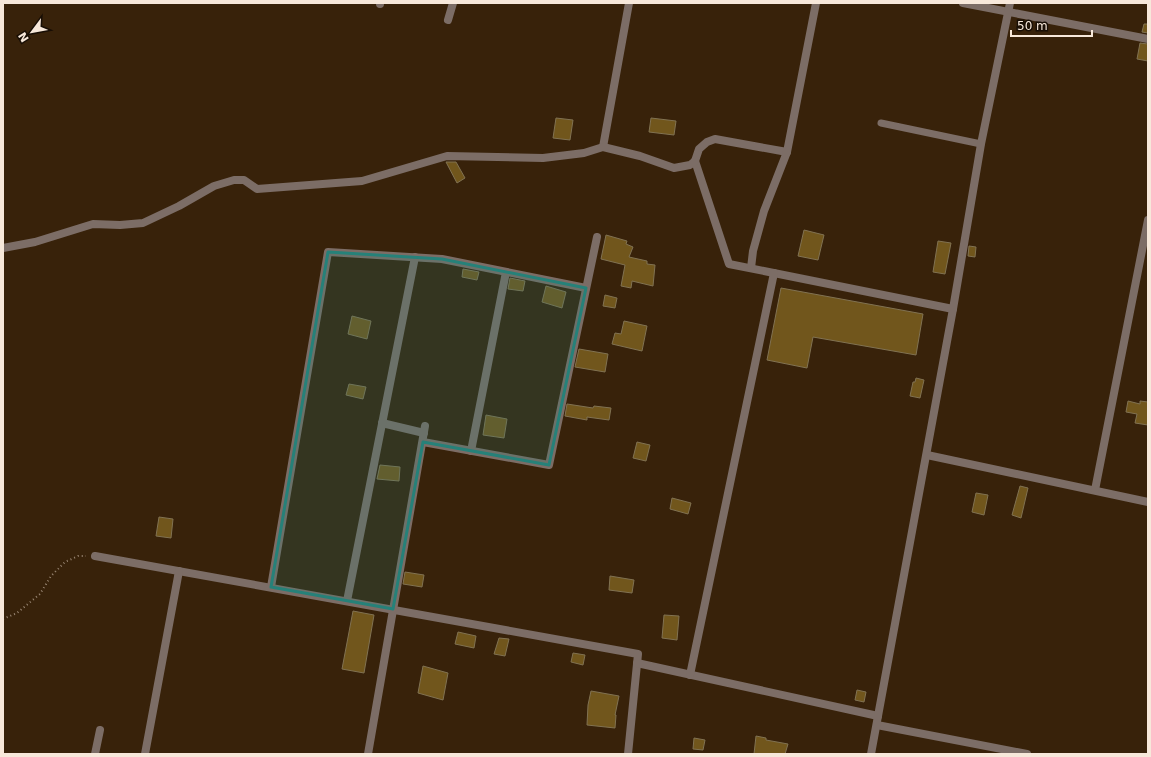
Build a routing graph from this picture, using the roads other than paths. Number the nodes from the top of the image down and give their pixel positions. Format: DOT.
graph roads {
  1 [pos="453,3"];
  2 [pos="629,3"];
  3 [pos="816,3"];
  4 [pos="963,3"];
  5 [pos="1010,3"];
  6 [pos="1009,12"];
  7 [pos="448,20"];
  8 [pos="1148,39"];
  9 [pos="881,123"];
  10 [pos="981,144"];
  11 [pos="602,147"];
  12 [pos="787,152"];
  13 [pos="695,160"];
  14 [pos="1148,220"];
  15 [pos="597,237"];
  16 [pos="3,248"];
  17 [pos="415,257"];
  18 [pos="751,268"];
  19 [pos="506,272"];
  20 [pos="774,273"];
  21 [pos="586,288"];
  22 [pos="954,309"];
  23 [pos="382,423"];
  24 [pos="423,442"];
  25 [pos="471,451"];
  26 [pos="927,455"];
  27 [pos="1095,490"];
  28 [pos="1148,502"];
  29 [pos="96,556"];
  30 [pos="179,571"];
  31 [pos="271,588"];
  32 [pos="347,601"];
  33 [pos="393,610"];
  34 [pos="637,663"];
  35 [pos="690,675"];
  36 [pos="878,716"];
  37 [pos="877,725"];
  38 [pos="100,730"];
  39 [pos="95,754"];
  40 [pos="145,754"];
  41 [pos="368,754"];
  42 [pos="628,754"];
  43 [pos="871,754"];
  44 [pos="1027,754"];
  1 -- 7 [label="street"];
  2 -- 11 [label="street"];
  3 -- 12 [label="street"];
  4 -- 6 [label="street"];
  5 -- 6 [label="street"];
  6 -- 8 [label="street"];
  6 -- 10 [label="street"];
  9 -- 10 [label="lane"];
  10 -- 22 [label="street"];
  11 -- 13 [label="street"];
  11 -- 16 [label="street"];
  12 -- 13 [label="street"];
  12 -- 18 [label="street"];
  13 -- 18 [label="street"];
  14 -- 27 [label="street"];
  15 -- 21 [label="street"];
  17 -- 19 [label="street"];
  17 -- 23 [label="street"];
  17 -- 31 [label="street"];
  18 -- 20 [label="street"];
  19 -- 21 [label="street"];
  19 -- 25 [label="street"];
  20 -- 22 [label="street"];
  20 -- 35 [label="street"];
  21 -- 25 [label="street"];
  22 -- 26 [label="street"];
  23 -- 24 [label="street"];
  23 -- 32 [label="street"];
  24 -- 25 [label="street"];
  24 -- 33 [label="street"];
  26 -- 27 [label="street"];
  26 -- 36 [label="street"];
  27 -- 28 [label="street"];
  29 -- 30 [label="street"];
  30 -- 31 [label="street"];
  30 -- 40 [label="street"];
  31 -- 32 [label="street"];
  32 -- 33 [label="street"];
  33 -- 34 [label="street"];
  33 -- 41 [label="street"];
  34 -- 35 [label="street"];
  34 -- 42 [label="street"];
  35 -- 36 [label="street"];
  36 -- 37 [label="street"];
  37 -- 43 [label="street"];
  37 -- 44 [label="street"];
  38 -- 39 [label="street"];
}
